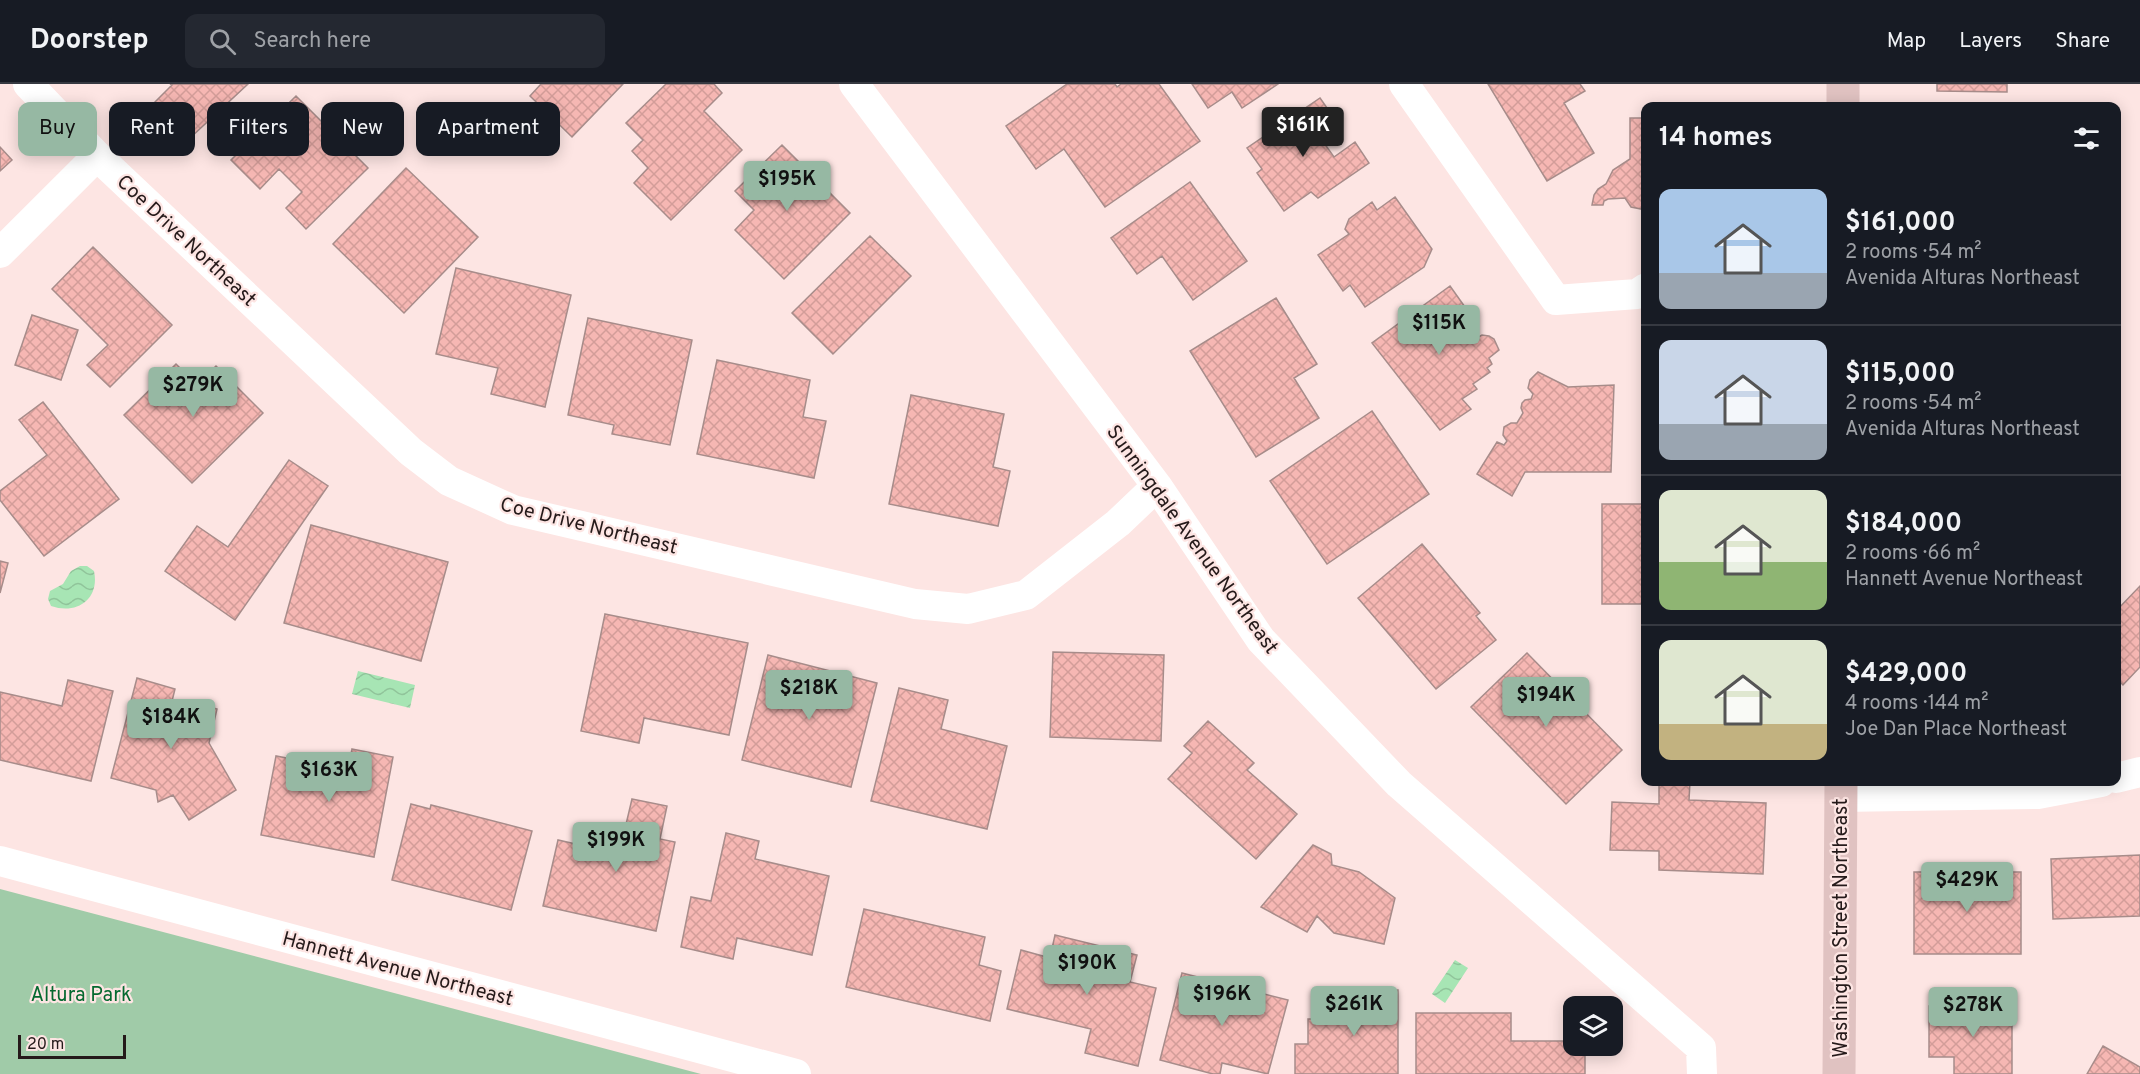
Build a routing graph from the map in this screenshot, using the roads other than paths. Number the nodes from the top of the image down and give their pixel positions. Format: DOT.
graph roads {
  1 [pos="28,84"];
  2 [pos="854,84"];
  3 [pos="1404,84"];
  4 [pos="1843,84"];
  5 [pos="45,102"];
  6 [pos="1843,102"];
  7 [pos="97,156"];
  8 [pos="0,253"];
  9 [pos="1641,294"];
  10 [pos="1157,486"];
  11 [pos="2140,772"];
  12 [pos="2121,777"];
  13 [pos="2080,786"];
  14 [pos="1840,789"];
  15 [pos="0,861"];
  16 [pos="796,1074"];
  17 [pos="1702,1074"];
  18 [pos="1839,1074"];
  1 -- 5 [label="street, Coe Drive Northeast"];
  2 -- 10 [label="street, Sunningdale Avenue Northeast"];
  3 -- 9 [label="street"];
  4 -- 6 [label="street"];
  7 -- 8 [label="street"];
  7 -- 10 [label="street, Coe Drive Northeast"];
  10 -- 17 [label="street, Sunningdale Avenue Northeast"];
  11 -- 12 [label="street"];
  13 -- 14 [label="street"];
  14 -- 18 [label="street, Washington Street Northeast"];
  15 -- 16 [label="street, Hannett Avenue Northeast"];
}
